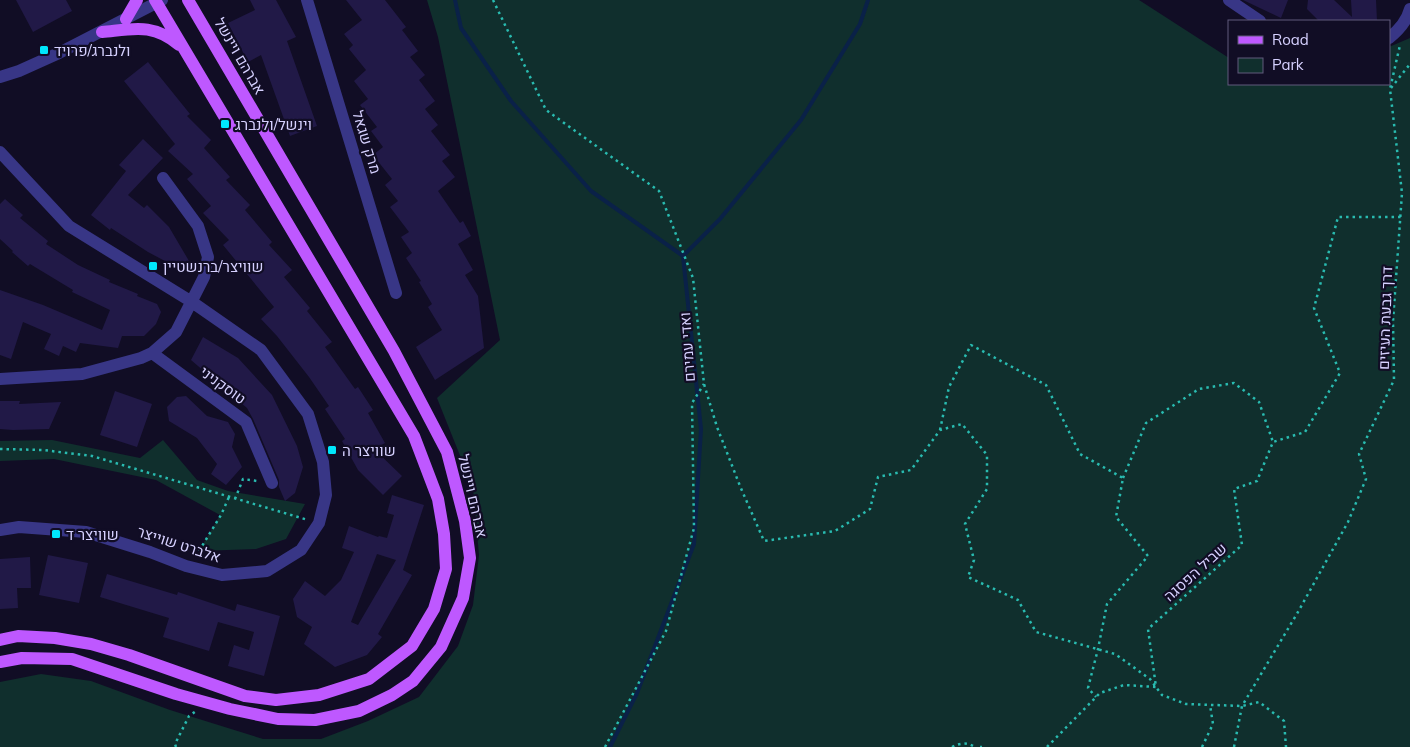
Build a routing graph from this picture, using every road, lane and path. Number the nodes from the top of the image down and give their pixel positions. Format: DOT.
graph roads {
  1 [pos="137,0"];
  2 [pos="188,0"];
  3 [pos="199,0"];
  4 [pos="307,0"];
  5 [pos="493,0"];
  6 [pos="1229,0"];
  7 [pos="158,1"];
  8 [pos="1410,9"];
  9 [pos="126,19"];
  10 [pos="1259,20"];
  11 [pos="203,25"];
  12 [pos="102,32"];
  13 [pos="1390,37"];
  14 [pos="1400,44"];
  15 [pos="185,50"];
  16 [pos="1410,64"];
  17 [pos="0,77"];
  18 [pos="1390,90"];
  19 [pos="0,152"];
  20 [pos="163,178"];
  21 [pos="1401,217"];
  22 [pos="396,292"];
  23 [pos="192,302"];
  24 [pos="152,353"];
  25 [pos="0,378"];
  26 [pos="704,384"];
  27 [pos="940,430"];
  28 [pos="1273,442"];
  29 [pos="0,449"];
  30 [pos="1123,478"];
  31 [pos="272,483"];
  32 [pos="229,497"];
  33 [pos="235,499"];
  34 [pos="319,523"];
  35 [pos="0,530"];
  36 [pos="199,551"];
  37 [pos="0,640"];
  38 [pos="1098,649"];
  39 [pos="0,662"];
  40 [pos="1156,687"];
  41 [pos="1096,697"];
  42 [pos="207,703"];
  43 [pos="1210,705"];
  44 [pos="1242,706"];
  45 [pos="176,747"];
  46 [pos="605,747"];
  47 [pos="952,747"];
  48 [pos="975,747"];
  49 [pos="1047,747"];
  50 [pos="1202,747"];
  51 [pos="1234,747"];
  52 [pos="1286,747"];
  1 -- 9 [label="main road"];
  2 -- 11 [label="main road, אברהם ויינשל"];
  3 -- 11 [label="main road"];
  4 -- 22 [label="street, מרק שגאל"];
  5 -- 26 [label="path, ואדי עמירם"];
  6 -- 10 [label="street"];
  7 -- 9 [label="street"];
  7 -- 15 [label="main road"];
  8 -- 13 [label="street"];
  9 -- 12 [label="street"];
  11 -- 42 [label="main road, אברהם ויינשל"];
  12 -- 15 [label="main road"];
  12 -- 17 [label="street"];
  14 -- 18 [label="path, דרך גבעת העיזים"];
  15 -- 37 [label="main road"];
  16 -- 18 [label="path"];
  18 -- 21 [label="path, דרך גבעת העיזים"];
  19 -- 23 [label="street, אלברט שוייצר"];
  20 -- 23 [label="street"];
  21 -- 28 [label="path"];
  21 -- 44 [label="path, דרך גבעת העיזים"];
  23 -- 24 [label="street"];
  23 -- 34 [label="street, אלברט שוייצר"];
  24 -- 25 [label="street"];
  24 -- 31 [label="street, טוסקניני"];
  26 -- 27 [label="path"];
  26 -- 46 [label="path, ואדי עמירם"];
  27 -- 30 [label="path"];
  27 -- 38 [label="path"];
  28 -- 30 [label="path"];
  28 -- 40 [label="path, שביל הפסגה"];
  29 -- 32 [label="path"];
  30 -- 38 [label="path"];
  31 -- 33 [label="path"];
  32 -- 33 [label="path"];
  32 -- 36 [label="path"];
  33 -- 34 [label="path"];
  34 -- 35 [label="street, אלברט שוייצר"];
  38 -- 40 [label="path"];
  38 -- 41 [label="path"];
  39 -- 42 [label="main road, אברהם ויינשל"];
  40 -- 41 [label="path"];
  40 -- 43 [label="path"];
  41 -- 49 [label="path"];
  42 -- 45 [label="path"];
  43 -- 44 [label="path"];
  43 -- 50 [label="path"];
  44 -- 51 [label="path, דרך גבעת העיזים"];
  44 -- 52 [label="path"];
  47 -- 48 [label="path"];
}
